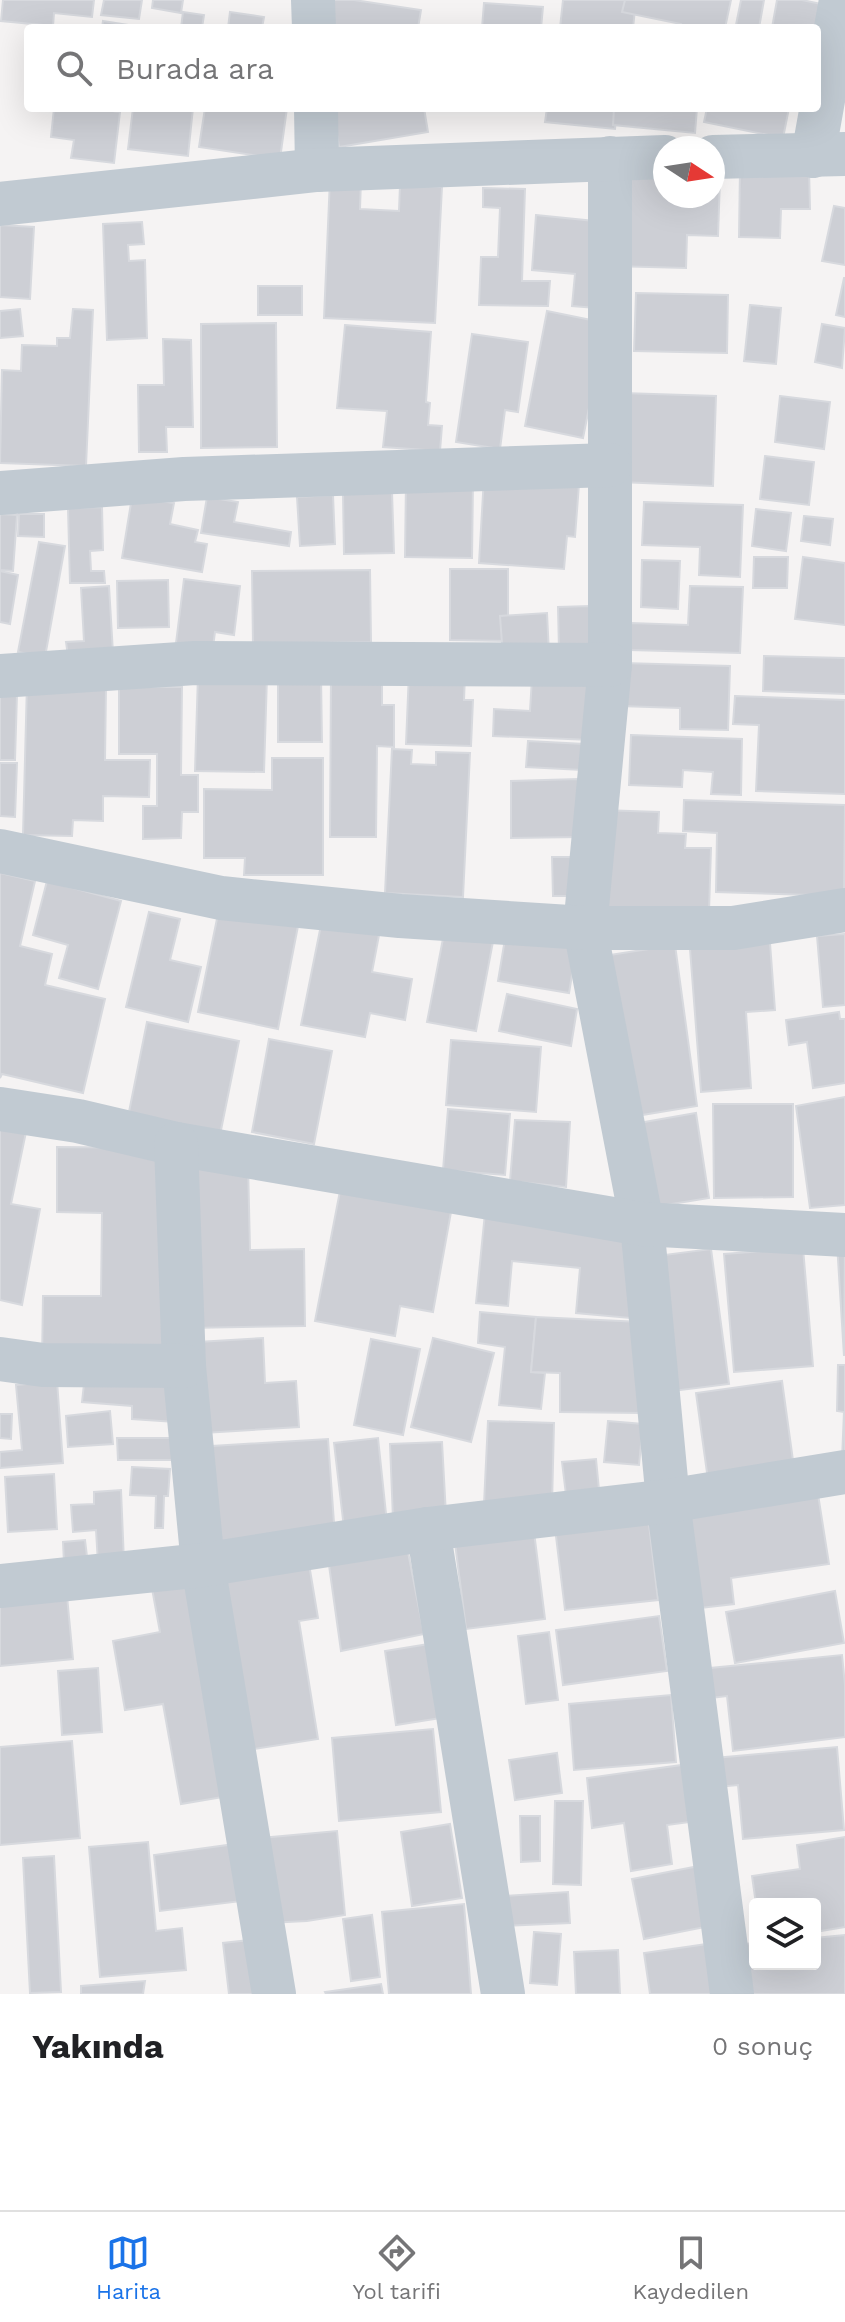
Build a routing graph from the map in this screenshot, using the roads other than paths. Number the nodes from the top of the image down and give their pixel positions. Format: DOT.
graph roads {
  1 [pos="313,0"];
  2 [pos="841,0"];
  3 [pos="314,24"];
  4 [pos="316,112"];
  5 [pos="829,155"];
  6 [pos="653,157"];
  7 [pos="725,157"];
  8 [pos="610,158"];
  9 [pos="317,170"];
  10 [pos="0,204"];
  11 [pos="610,465"];
  12 [pos="0,493"];
  13 [pos="610,665"];
  14 [pos="0,676"];
  15 [pos="0,851"];
  16 [pos="845,910"];
  17 [pos="585,928"];
  18 [pos="0,1109"];
  19 [pos="176,1144"];
  20 [pos="642,1224"];
  21 [pos="845,1235"];
  22 [pos="0,1359"];
  23 [pos="184,1366"];
  24 [pos="845,1472"];
  25 [pos="668,1501"];
  26 [pos="428,1529"];
  27 [pos="203,1565"];
  28 [pos="0,1586"];
  29 [pos="274,1994"];
  30 [pos="503,1994"];
  31 [pos="732,1994"];
  1 -- 3 [label="street"];
  2 -- 5 [label="street"];
  4 -- 9 [label="street"];
  5 -- 7 [label="street"];
  6 -- 8 [label="street"];
  8 -- 9 [label="street"];
  8 -- 11 [label="street"];
  9 -- 10 [label="street"];
  11 -- 12 [label="street"];
  11 -- 13 [label="street"];
  13 -- 14 [label="street"];
  13 -- 17 [label="street"];
  15 -- 17 [label="street"];
  16 -- 17 [label="street"];
  17 -- 20 [label="street"];
  18 -- 19 [label="street"];
  19 -- 20 [label="street"];
  19 -- 23 [label="street"];
  20 -- 21 [label="street"];
  20 -- 25 [label="street"];
  22 -- 23 [label="street"];
  23 -- 27 [label="street"];
  24 -- 25 [label="street"];
  25 -- 26 [label="street"];
  25 -- 31 [label="street"];
  26 -- 27 [label="street"];
  26 -- 30 [label="street"];
  27 -- 28 [label="street"];
  27 -- 29 [label="street"];
}
